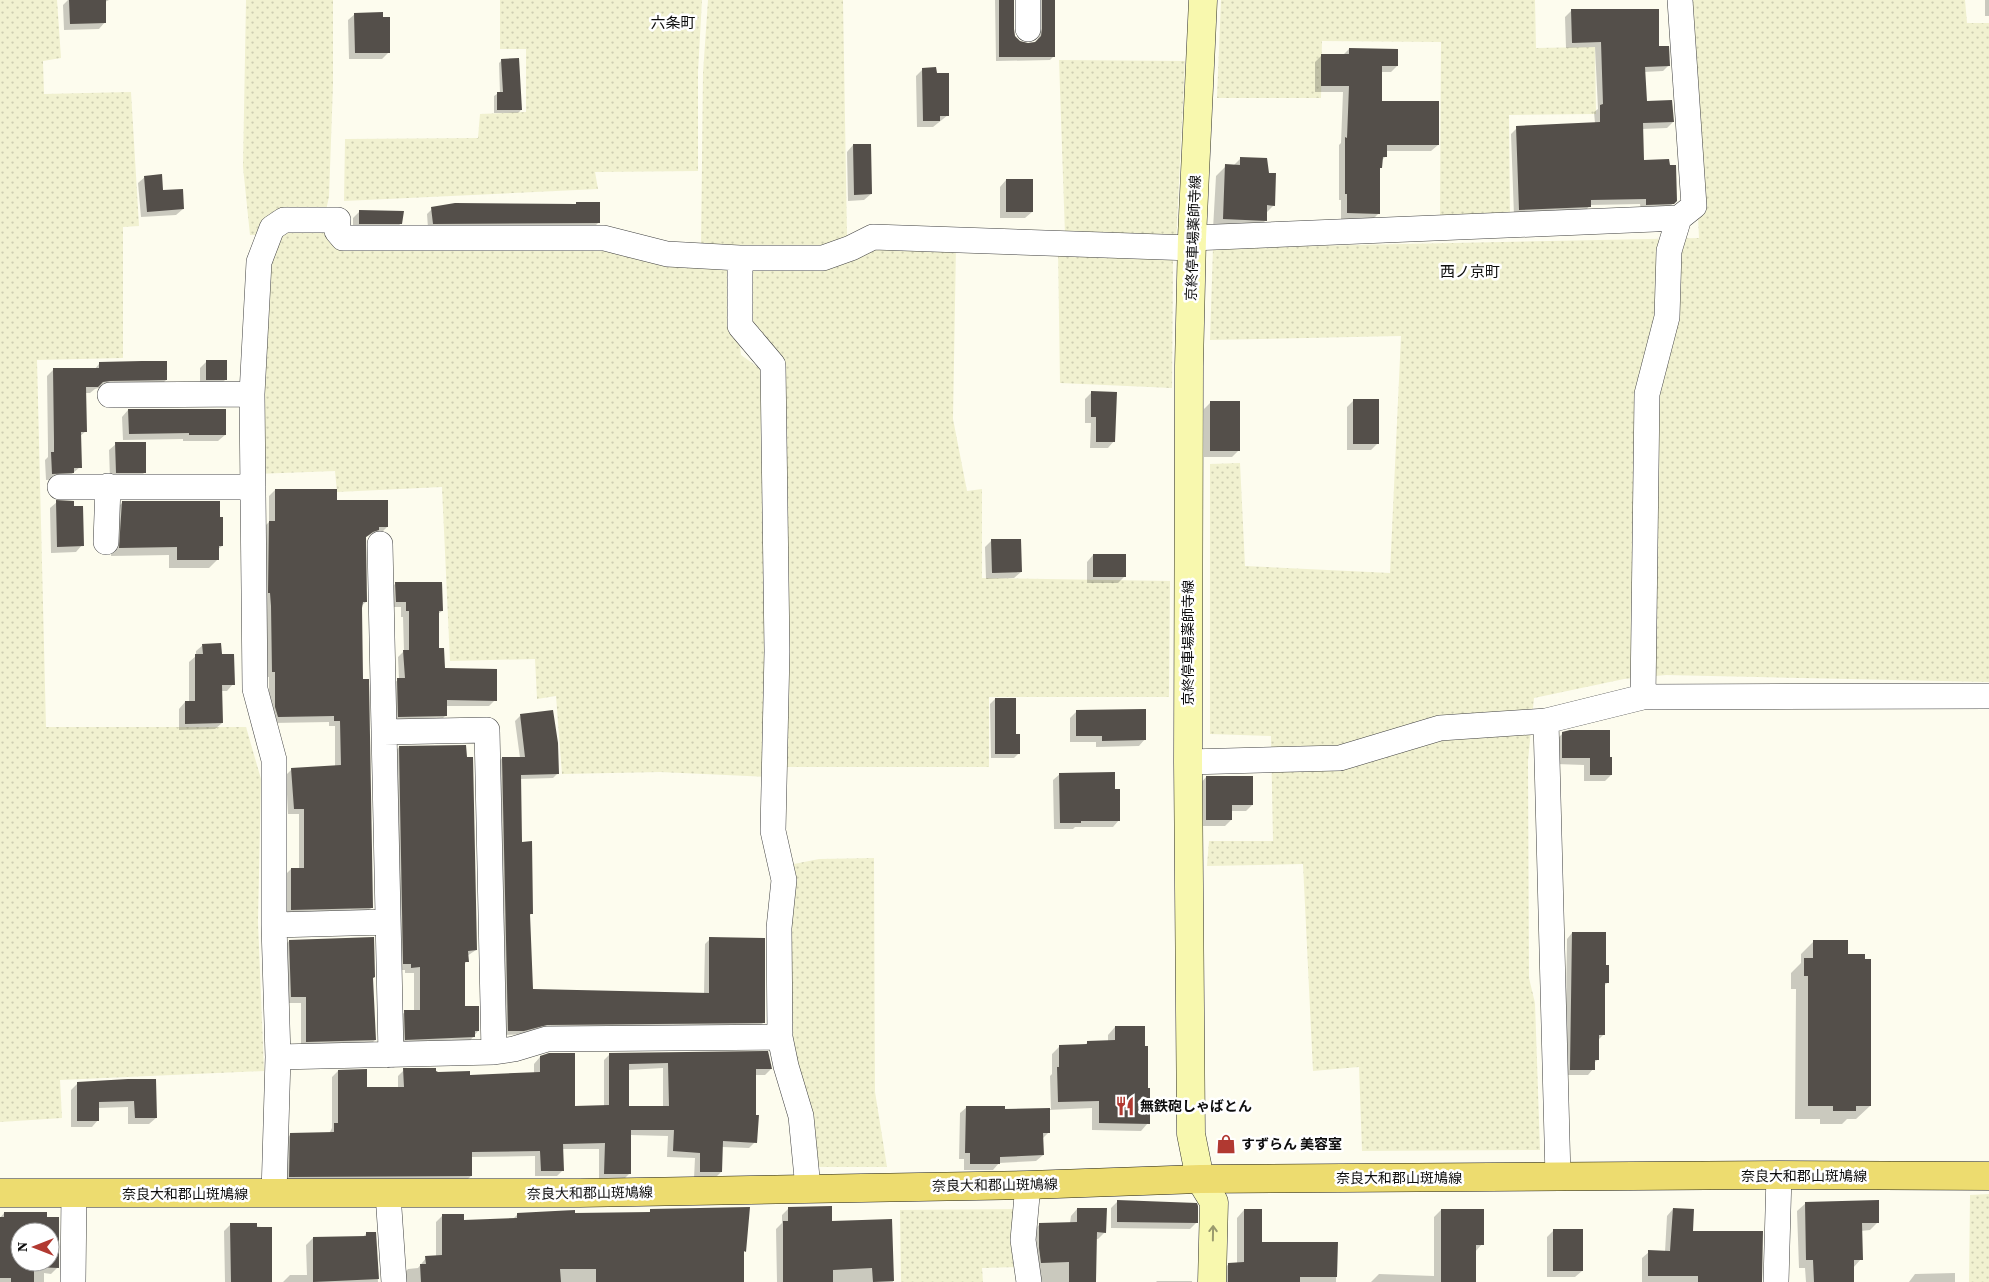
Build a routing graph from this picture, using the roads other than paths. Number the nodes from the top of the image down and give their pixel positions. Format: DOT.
graph roads {
  1 [pos="1028,0"];
  2 [pos="1203,0"];
  3 [pos="1680,0"];
  4 [pos="1028,29"];
  5 [pos="1679,218"];
  6 [pos="1192,243"];
  7 [pos="740,258"];
  8 [pos="252,394"];
  9 [pos="110,395"];
  10 [pos="108,486"];
  11 [pos="60,487"];
  12 [pos="253,487"];
  13 [pos="106,542"];
  14 [pos="380,544"];
  15 [pos="1989,696"];
  16 [pos="1643,697"];
  17 [pos="1546,721"];
  18 [pos="384,732"];
  19 [pos="1188,762"];
  20 [pos="388,922"];
  21 [pos="274,925"];
  22 [pos="780,1037"];
  23 [pos="494,1052"];
  24 [pos="391,1054"];
  25 [pos="278,1057"];
  26 [pos="1779,1175"];
  27 [pos="1989,1176"];
  28 [pos="1558,1177"];
  29 [pos="1200,1179"];
  30 [pos="1028,1185"];
  31 [pos="808,1188"];
  32 [pos="0,1193"];
  33 [pos="74,1193"];
  34 [pos="274,1194"];
  35 [pos="388,1194"];
  36 [pos="73,1282"];
  37 [pos="394,1282"];
  38 [pos="1029,1282"];
  39 [pos="1212,1282"];
  40 [pos="1776,1282"];
  1 -- 4 [label="street"];
  2 -- 6 [label="main road, 京終停車場薬師寺線"];
  3 -- 5 [label="street"];
  5 -- 6 [label="street"];
  5 -- 16 [label="street"];
  6 -- 7 [label="street"];
  6 -- 19 [label="main road, 京終停車場薬師寺線"];
  7 -- 8 [label="street"];
  7 -- 22 [label="street"];
  8 -- 9 [label="street"];
  8 -- 12 [label="street"];
  10 -- 11 [label="street"];
  10 -- 12 [label="street"];
  10 -- 13 [label="street"];
  12 -- 21 [label="street"];
  14 -- 18 [label="street"];
  15 -- 16 [label="street"];
  16 -- 17 [label="street"];
  17 -- 19 [label="street"];
  17 -- 28 [label="street"];
  18 -- 20 [label="street"];
  18 -- 23 [label="street"];
  19 -- 29 [label="main road, 京終停車場薬師寺線"];
  20 -- 21 [label="street"];
  20 -- 24 [label="street"];
  21 -- 25 [label="street"];
  22 -- 23 [label="street"];
  22 -- 31 [label="street"];
  23 -- 24 [label="street"];
  24 -- 25 [label="street"];
  25 -- 34 [label="street"];
  26 -- 27 [label="main road, 奈良大和郡山斑鳩線"];
  26 -- 28 [label="main road, 奈良大和郡山斑鳩線"];
  26 -- 40 [label="street"];
  28 -- 29 [label="main road, 奈良大和郡山斑鳩線"];
  29 -- 30 [label="main road, 奈良大和郡山斑鳩線"];
  39 -- 29 [label="main road, 京終停車場薬師寺線, one-way"];
  30 -- 31 [label="main road, 奈良大和郡山斑鳩線"];
  30 -- 38 [label="street"];
  31 -- 35 [label="main road, 奈良大和郡山斑鳩線"];
  32 -- 33 [label="main road, 奈良大和郡山斑鳩線"];
  33 -- 34 [label="main road, 奈良大和郡山斑鳩線"];
  33 -- 36 [label="street"];
  34 -- 35 [label="main road, 奈良大和郡山斑鳩線"];
  35 -- 37 [label="street"];
}
